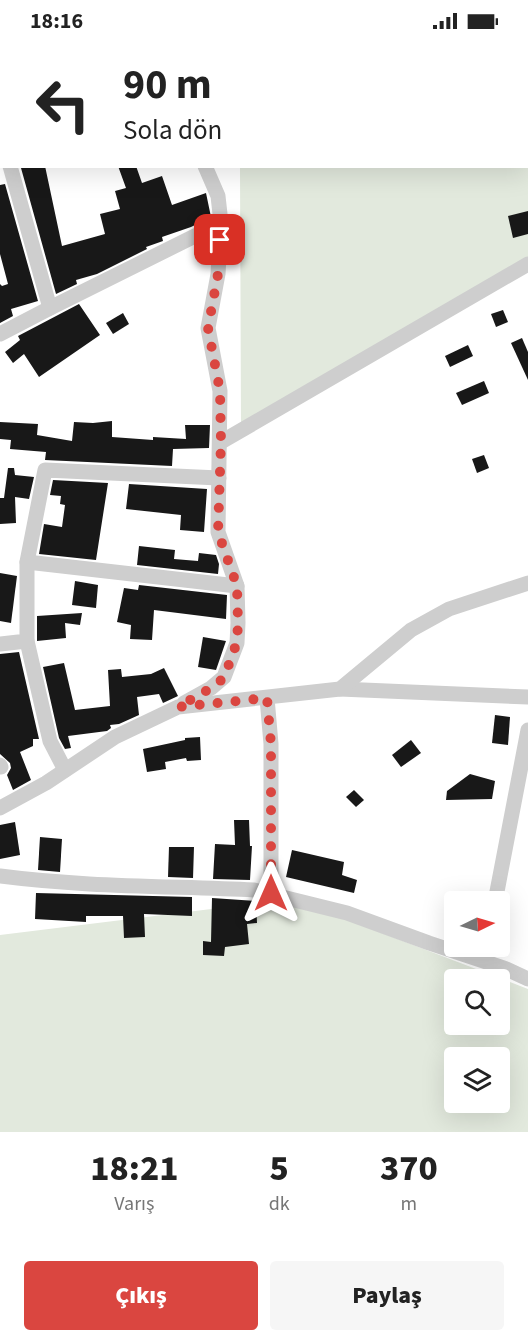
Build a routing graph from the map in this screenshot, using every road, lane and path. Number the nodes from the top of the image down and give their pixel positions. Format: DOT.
graph roads {
  1 [pos="11,168"];
  2 [pos="206,168"];
  3 [pos="221,223"];
  4 [pos="528,264"];
  5 [pos="50,308"];
  6 [pos="0,334"];
  7 [pos="221,442"];
  8 [pos="219,478"];
  9 [pos="27,562"];
  10 [pos="528,583"];
  11 [pos="237,586"];
  12 [pos="27,641"];
  13 [pos="0,644"];
  14 [pos="340,689"];
  15 [pos="528,697"];
  16 [pos="267,698"];
  17 [pos="178,707"];
  18 [pos="528,730"];
  19 [pos="65,770"];
  20 [pos="0,808"];
  21 [pos="0,876"];
  22 [pos="497,891"];
  23 [pos="271,893"];
  24 [pos="444,942"];
  25 [pos="489,957"];
  26 [pos="528,979"];
  1 -- 5 [label="street"];
  2 -- 3 [label="street"];
  3 -- 5 [label="street"];
  3 -- 7 [label="street"];
  4 -- 7 [label="street"];
  5 -- 6 [label="street"];
  7 -- 8 [label="street"];
  8 -- 9 [label="street"];
  8 -- 11 [label="street"];
  9 -- 11 [label="street"];
  9 -- 12 [label="street"];
  10 -- 14 [label="street"];
  11 -- 17 [label="street"];
  12 -- 13 [label="street"];
  12 -- 19 [label="street"];
  14 -- 15 [label="street"];
  14 -- 16 [label="street"];
  16 -- 17 [label="street"];
  16 -- 23 [label="street"];
  17 -- 19 [label="street"];
  18 -- 22 [label="street"];
  19 -- 20 [label="street"];
  21 -- 23 [label="street"];
  23 -- 24 [label="street"];
  25 -- 26 [label="street"];
}
